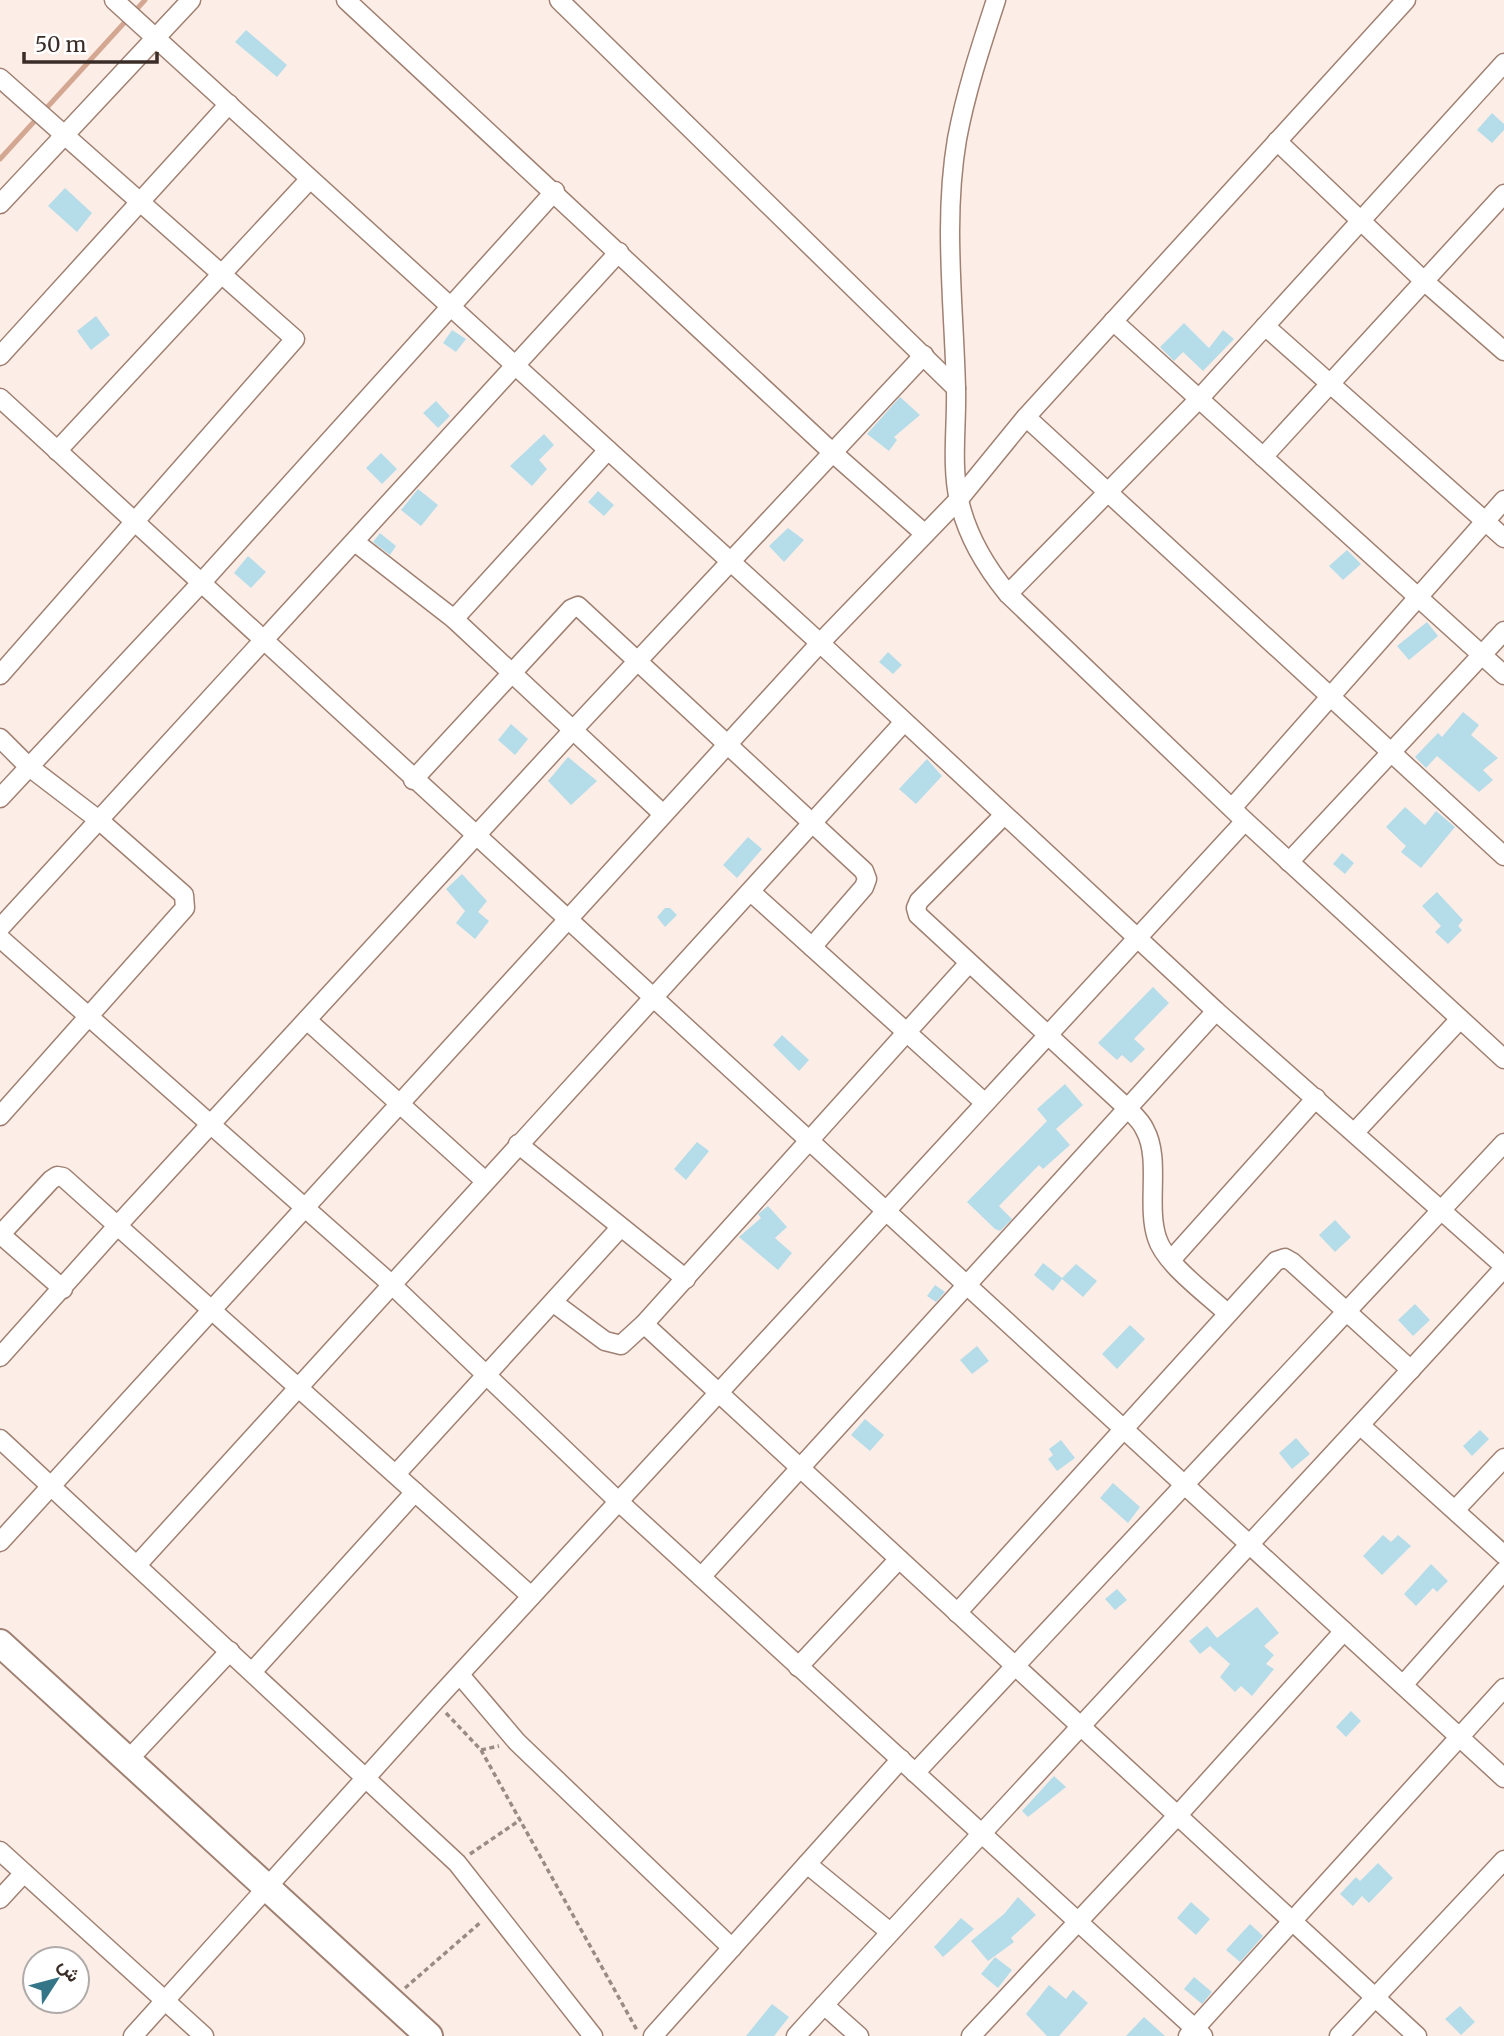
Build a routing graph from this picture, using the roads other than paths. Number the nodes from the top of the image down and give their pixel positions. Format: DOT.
graph roads {
  1 [pos="114,0"];
  2 [pos="191,0"];
  3 [pos="346,0"];
  4 [pos="559,0"];
  5 [pos="996,0"];
  6 [pos="1406,0"];
  7 [pos="155,38"];
  8 [pos="1504,63"];
  9 [pos="0,78"];
  10 [pos="229,104"];
  11 [pos="63,134"];
  12 [pos="1276,141"];
  13 [pos="310,179"];
  14 [pos="555,191"];
  15 [pos="1504,194"];
  16 [pos="139,203"];
  17 [pos="0,204"];
  18 [pos="1362,219"];
  19 [pos="619,251"];
  20 [pos="222,274"];
  21 [pos="1424,281"];
  22 [pos="451,306"];
  23 [pos="1113,321"];
  24 [pos="1265,326"];
  25 [pos="1504,351"];
  26 [pos="924,355"];
  27 [pos="0,356"];
  28 [pos="514,364"];
  29 [pos="1331,386"];
  30 [pos="956,388"];
  31 [pos="0,398"];
  32 [pos="1198,400"];
  33 [pos="1026,417"];
  34 [pos="608,450"];
  35 [pos="57,451"];
  36 [pos="833,453"];
  37 [pos="1263,457"];
  38 [pos="1109,493"];
  39 [pos="959,499"];
  40 [pos="1504,500"];
  41 [pos="1485,521"];
  42 [pos="135,523"];
  43 [pos="925,534"];
  44 [pos="1504,538"];
  45 [pos="355,542"];
  46 [pos="730,562"];
  47 [pos="202,582"];
  48 [pos="1008,594"];
  49 [pos="1417,595"];
  50 [pos="454,619"];
  51 [pos="1504,631"];
  52 [pos="264,640"];
  53 [pos="820,643"];
  54 [pos="1482,654"];
  55 [pos="637,663"];
  56 [pos="512,673"];
  57 [pos="1504,675"];
  58 [pos="0,676"];
  59 [pos="1331,699"];
  60 [pos="904,722"];
  61 [pos="573,730"];
  62 [pos="0,738"];
  63 [pos="727,745"];
  64 [pos="1389,753"];
  65 [pos="28,766"];
  66 [pos="413,780"];
  67 [pos="0,798"];
  68 [pos="663,814"];
  69 [pos="1238,814"];
  70 [pos="1004,815"];
  71 [pos="100,821"];
  72 [pos="813,824"];
  73 [pos="475,837"];
  74 [pos="1504,856"];
  75 [pos="1289,862"];
  76 [pos="751,892"];
  77 [pos="568,919"];
  78 [pos="0,928"];
  79 [pos="1137,937"];
  80 [pos="0,938"];
  81 [pos="811,947"];
  82 [pos="969,963"];
  83 [pos="652,999"];
  84 [pos="1216,1011"];
  85 [pos="89,1016"];
  86 [pos="1460,1019"];
  87 [pos="308,1021"];
  88 [pos="907,1033"];
  89 [pos="1048,1035"];
  90 [pos="1504,1059"];
  91 [pos="1315,1098"];
  92 [pos="400,1103"];
  93 [pos="985,1103"];
  94 [pos="1128,1109"];
  95 [pos="0,1115"];
  96 [pos="212,1124"];
  97 [pos="1355,1132"];
  98 [pos="810,1141"];
  99 [pos="1504,1143"];
  100 [pos="519,1144"];
  101 [pos="484,1180"];
  102 [pos="306,1208"];
  103 [pos="885,1211"];
  104 [pos="1441,1211"];
  105 [pos="118,1224"];
  106 [pos="620,1228"];
  107 [pos="0,1234"];
  108 [pos="1171,1260"];
  109 [pos="1504,1267"];
  110 [pos="686,1279"];
  111 [pos="390,1283"];
  112 [pos="967,1286"];
  113 [pos="63,1289"];
  114 [pos="554,1303"];
  115 [pos="212,1310"];
  116 [pos="1346,1311"];
  117 [pos="1227,1313"];
  118 [pos="644,1324"];
  119 [pos="0,1357"];
  120 [pos="1411,1370"];
  121 [pos="487,1376"];
  122 [pos="297,1385"];
  123 [pos="718,1392"];
  124 [pos="1362,1426"];
  125 [pos="1123,1429"];
  126 [pos="0,1439"];
  127 [pos="1504,1458"];
  128 [pos="800,1468"];
  129 [pos="396,1474"];
  130 [pos="1185,1485"];
  131 [pos="52,1486"];
  132 [pos="415,1492"];
  133 [pos="618,1501"];
  134 [pos="1456,1509"];
  135 [pos="0,1542"];
  136 [pos="1251,1546"];
  137 [pos="1504,1555"];
  138 [pos="899,1559"];
  139 [pos="137,1564"];
  140 [pos="1504,1571"];
  141 [pos="701,1577"];
  142 [pos="531,1597"];
  143 [pos="957,1613"];
  144 [pos="1344,1631"];
  145 [pos="0,1643"];
  146 [pos="230,1651"];
  147 [pos="1015,1666"];
  148 [pos="798,1667"];
  149 [pos="252,1672"];
  150 [pos="460,1675"];
  151 [pos="1403,1685"];
  152 [pos="1504,1688"];
  153 [pos="1079,1726"];
  154 [pos="1459,1737"];
  155 [pos="901,1759"];
  156 [pos="128,1760"];
  157 [pos="915,1773"];
  158 [pos="1504,1778"];
  159 [pos="365,1779"];
  160 [pos="1177,1816"];
  161 [pos="981,1832"];
  162 [pos="0,1850"];
  163 [pos="1504,1860"];
  164 [pos="807,1864"];
  165 [pos="24,1872"];
  166 [pos="267,1887"];
  167 [pos="0,1899"];
  168 [pos="1078,1922"];
  169 [pos="1292,1922"];
  170 [pos="890,1932"];
  171 [pos="732,1948"];
  172 [pos="1374,1998"];
  173 [pos="165,2000"];
  174 [pos="824,2005"];
  175 [pos="1195,2033"];
  176 [pos="133,2036"];
  177 [pos="204,2036"];
  178 [pos="429,2036"];
  179 [pos="593,2036"];
  180 [pos="653,2036"];
  181 [pos="796,2036"];
  182 [pos="859,2036"];
  183 [pos="971,2036"];
  184 [pos="1339,2036"];
  185 [pos="1417,2036"];
  1 -- 7 [label="street"];
  2 -- 7 [label="street"];
  3 -- 14 [label="street"];
  4 -- 26 [label="street"];
  5 -- 30 [label="street"];
  6 -- 12 [label="street"];
  7 -- 10 [label="street"];
  7 -- 11 [label="street"];
  8 -- 18 [label="street"];
  9 -- 11 [label="street"];
  10 -- 13 [label="street"];
  10 -- 16 [label="street"];
  11 -- 16 [label="street"];
  11 -- 17 [label="street"];
  12 -- 18 [label="street"];
  12 -- 23 [label="street"];
  13 -- 20 [label="street"];
  13 -- 22 [label="street"];
  14 -- 19 [label="street"];
  14 -- 22 [label="street"];
  15 -- 21 [label="street"];
  16 -- 20 [label="street"];
  16 -- 27 [label="street"];
  18 -- 21 [label="street"];
  18 -- 24 [label="street"];
  19 -- 28 [label="street"];
  19 -- 36 [label="street"];
  20 -- 35 [label="street"];
  20 -- 42 [label="street"];
  21 -- 25 [label="street"];
  21 -- 29 [label="street"];
  22 -- 28 [label="street"];
  22 -- 47 [label="street"];
  23 -- 32 [label="street"];
  23 -- 33 [label="street"];
  24 -- 29 [label="street"];
  24 -- 32 [label="street"];
  26 -- 30 [label="street"];
  26 -- 36 [label="street"];
  28 -- 34 [label="street"];
  28 -- 45 [label="street"];
  29 -- 37 [label="street"];
  29 -- 41 [label="street"];
  30 -- 39 [label="street"];
  31 -- 35 [label="street"];
  32 -- 37 [label="street"];
  32 -- 38 [label="street"];
  33 -- 38 [label="street"];
  33 -- 39 [label="street"];
  34 -- 46 [label="street"];
  34 -- 50 [label="street"];
  35 -- 42 [label="street"];
  36 -- 43 [label="street"];
  36 -- 46 [label="street"];
  37 -- 49 [label="street"];
  38 -- 48 [label="street"];
  38 -- 59 [label="street"];
  39 -- 43 [label="street"];
  39 -- 48 [label="street"];
  40 -- 41 [label="street"];
  41 -- 44 [label="street"];
  41 -- 49 [label="street"];
  42 -- 47 [label="street"];
  42 -- 58 [label="street"];
  43 -- 53 [label="street"];
  45 -- 50 [label="street"];
  45 -- 52 [label="street"];
  46 -- 53 [label="street"];
  46 -- 55 [label="street"];
  47 -- 52 [label="street"];
  47 -- 65 [label="street"];
  48 -- 69 [label="street"];
  49 -- 54 [label="street"];
  49 -- 59 [label="street"];
  50 -- 56 [label="street"];
  51 -- 54 [label="street"];
  52 -- 66 [label="street"];
  52 -- 71 [label="street"];
  53 -- 60 [label="street"];
  53 -- 63 [label="street"];
  54 -- 57 [label="street"];
  54 -- 64 [label="street"];
  55 -- 56 [label="street"];
  55 -- 61 [label="street"];
  55 -- 63 [label="street"];
  56 -- 61 [label="street"];
  56 -- 66 [label="street"];
  59 -- 64 [label="street"];
  59 -- 69 [label="street"];
  60 -- 70 [label="street"];
  60 -- 72 [label="street"];
  61 -- 68 [label="street"];
  61 -- 73 [label="street"];
  62 -- 65 [label="street"];
  63 -- 68 [label="street"];
  63 -- 72 [label="street"];
  64 -- 74 [label="street"];
  64 -- 75 [label="street"];
  65 -- 67 [label="street"];
  65 -- 71 [label="street"];
  66 -- 73 [label="street"];
  68 -- 77 [label="street"];
  69 -- 75 [label="street"];
  69 -- 79 [label="street"];
  70 -- 79 [label="street"];
  70 -- 82 [label="street"];
  71 -- 78 [label="street"];
  71 -- 85 [label="street"];
  72 -- 76 [label="street"];
  72 -- 81 [label="street"];
  73 -- 77 [label="street"];
  73 -- 87 [label="street"];
  75 -- 86 [label="street"];
  76 -- 81 [label="street"];
  76 -- 83 [label="street"];
  77 -- 83 [label="street"];
  77 -- 92 [label="street"];
  79 -- 84 [label="street"];
  79 -- 89 [label="street"];
  80 -- 85 [label="street"];
  81 -- 88 [label="street"];
  82 -- 88 [label="street"];
  82 -- 89 [label="street"];
  83 -- 98 [label="street"];
  83 -- 100 [label="street"];
  84 -- 91 [label="street"];
  84 -- 94 [label="street"];
  85 -- 95 [label="street"];
  85 -- 96 [label="street"];
  86 -- 90 [label="street"];
  86 -- 97 [label="street"];
  87 -- 92 [label="street"];
  87 -- 96 [label="street"];
  88 -- 93 [label="street"];
  88 -- 98 [label="street"];
  89 -- 93 [label="street"];
  89 -- 94 [label="street"];
  91 -- 97 [label="street"];
  91 -- 108 [label="street"];
  92 -- 101 [label="street"];
  92 -- 102 [label="street"];
  93 -- 103 [label="street"];
  94 -- 108 [label="street"];
  94 -- 112 [label="street"];
  96 -- 102 [label="street"];
  96 -- 105 [label="street"];
  97 -- 104 [label="street"];
  98 -- 103 [label="street"];
  98 -- 110 [label="street"];
  99 -- 104 [label="street"];
  100 -- 101 [label="street"];
  100 -- 106 [label="street"];
  101 -- 111 [label="street"];
  102 -- 111 [label="street"];
  102 -- 115 [label="street"];
  103 -- 112 [label="street"];
  103 -- 123 [label="street"];
  104 -- 109 [label="street"];
  104 -- 116 [label="street"];
  105 -- 107 [label="street"];
  105 -- 113 [label="street"];
  105 -- 115 [label="street"];
  106 -- 110 [label="street"];
  106 -- 114 [label="street"];
  107 -- 113 [label="street"];
  108 -- 117 [label="street"];
  109 -- 120 [label="street"];
  110 -- 118 [label="street"];
  111 -- 121 [label="street"];
  111 -- 122 [label="street"];
  112 -- 125 [label="street"];
  112 -- 128 [label="street"];
  113 -- 119 [label="street"];
  114 -- 118 [label="street"];
  114 -- 121 [label="street"];
  115 -- 122 [label="street"];
  115 -- 131 [label="street"];
  116 -- 117 [label="street"];
  116 -- 120 [label="street"];
  116 -- 130 [label="street"];
  117 -- 125 [label="street"];
  118 -- 123 [label="street"];
  120 -- 124 [label="street"];
  121 -- 129 [label="street"];
  121 -- 133 [label="street"];
  122 -- 129 [label="street"];
  122 -- 139 [label="street"];
  123 -- 128 [label="street"];
  123 -- 133 [label="street"];
  124 -- 134 [label="street"];
  124 -- 136 [label="street"];
  125 -- 130 [label="street"];
  125 -- 143 [label="street"];
  126 -- 131 [label="street"];
  127 -- 134 [label="street"];
  128 -- 138 [label="street"];
  128 -- 141 [label="street"];
  129 -- 132 [label="street"];
  130 -- 136 [label="street"];
  130 -- 147 [label="street"];
  131 -- 135 [label="street"];
  131 -- 139 [label="street"];
  132 -- 142 [label="street"];
  132 -- 149 [label="street"];
  133 -- 141 [label="street"];
  133 -- 142 [label="street"];
  134 -- 137 [label="street"];
  136 -- 144 [label="street"];
  136 -- 153 [label="street"];
  138 -- 143 [label="street"];
  138 -- 148 [label="street"];
  139 -- 146 [label="street"];
  140 -- 151 [label="street"];
  141 -- 148 [label="street"];
  142 -- 150 [label="street"];
  143 -- 147 [label="street"];
  144 -- 151 [label="street"];
  144 -- 160 [label="street"];
  145 -- 156 [label="street"];
  146 -- 149 [label="street"];
  146 -- 156 [label="street"];
  147 -- 153 [label="street"];
  147 -- 157 [label="street"];
  148 -- 155 [label="street"];
  149 -- 159 [label="street"];
  150 -- 159 [label="street"];
  150 -- 171 [label="street"];
  151 -- 154 [label="street"];
  152 -- 154 [label="street"];
  153 -- 160 [label="street"];
  153 -- 161 [label="street"];
  154 -- 158 [label="street"];
  154 -- 169 [label="street"];
  155 -- 157 [label="street"];
  155 -- 164 [label="street"];
  156 -- 166 [label="street"];
  157 -- 161 [label="street"];
  159 -- 166 [label="street"];
  159 -- 179 [label="street"];
  160 -- 168 [label="street"];
  160 -- 169 [label="street"];
  161 -- 168 [label="street"];
  161 -- 170 [label="street"];
  162 -- 165 [label="street"];
  163 -- 172 [label="street"];
  164 -- 170 [label="street"];
  164 -- 171 [label="street"];
  165 -- 167 [label="street"];
  165 -- 173 [label="street"];
  166 -- 173 [label="street"];
  166 -- 178 [label="street"];
  168 -- 175 [label="street"];
  168 -- 183 [label="street"];
  169 -- 172 [label="street"];
  169 -- 175 [label="street"];
  170 -- 174 [label="street"];
  171 -- 180 [label="street"];
  172 -- 184 [label="street"];
  172 -- 185 [label="street"];
  173 -- 176 [label="street"];
  173 -- 177 [label="street"];
  174 -- 181 [label="street"];
  174 -- 182 [label="street"];
}
